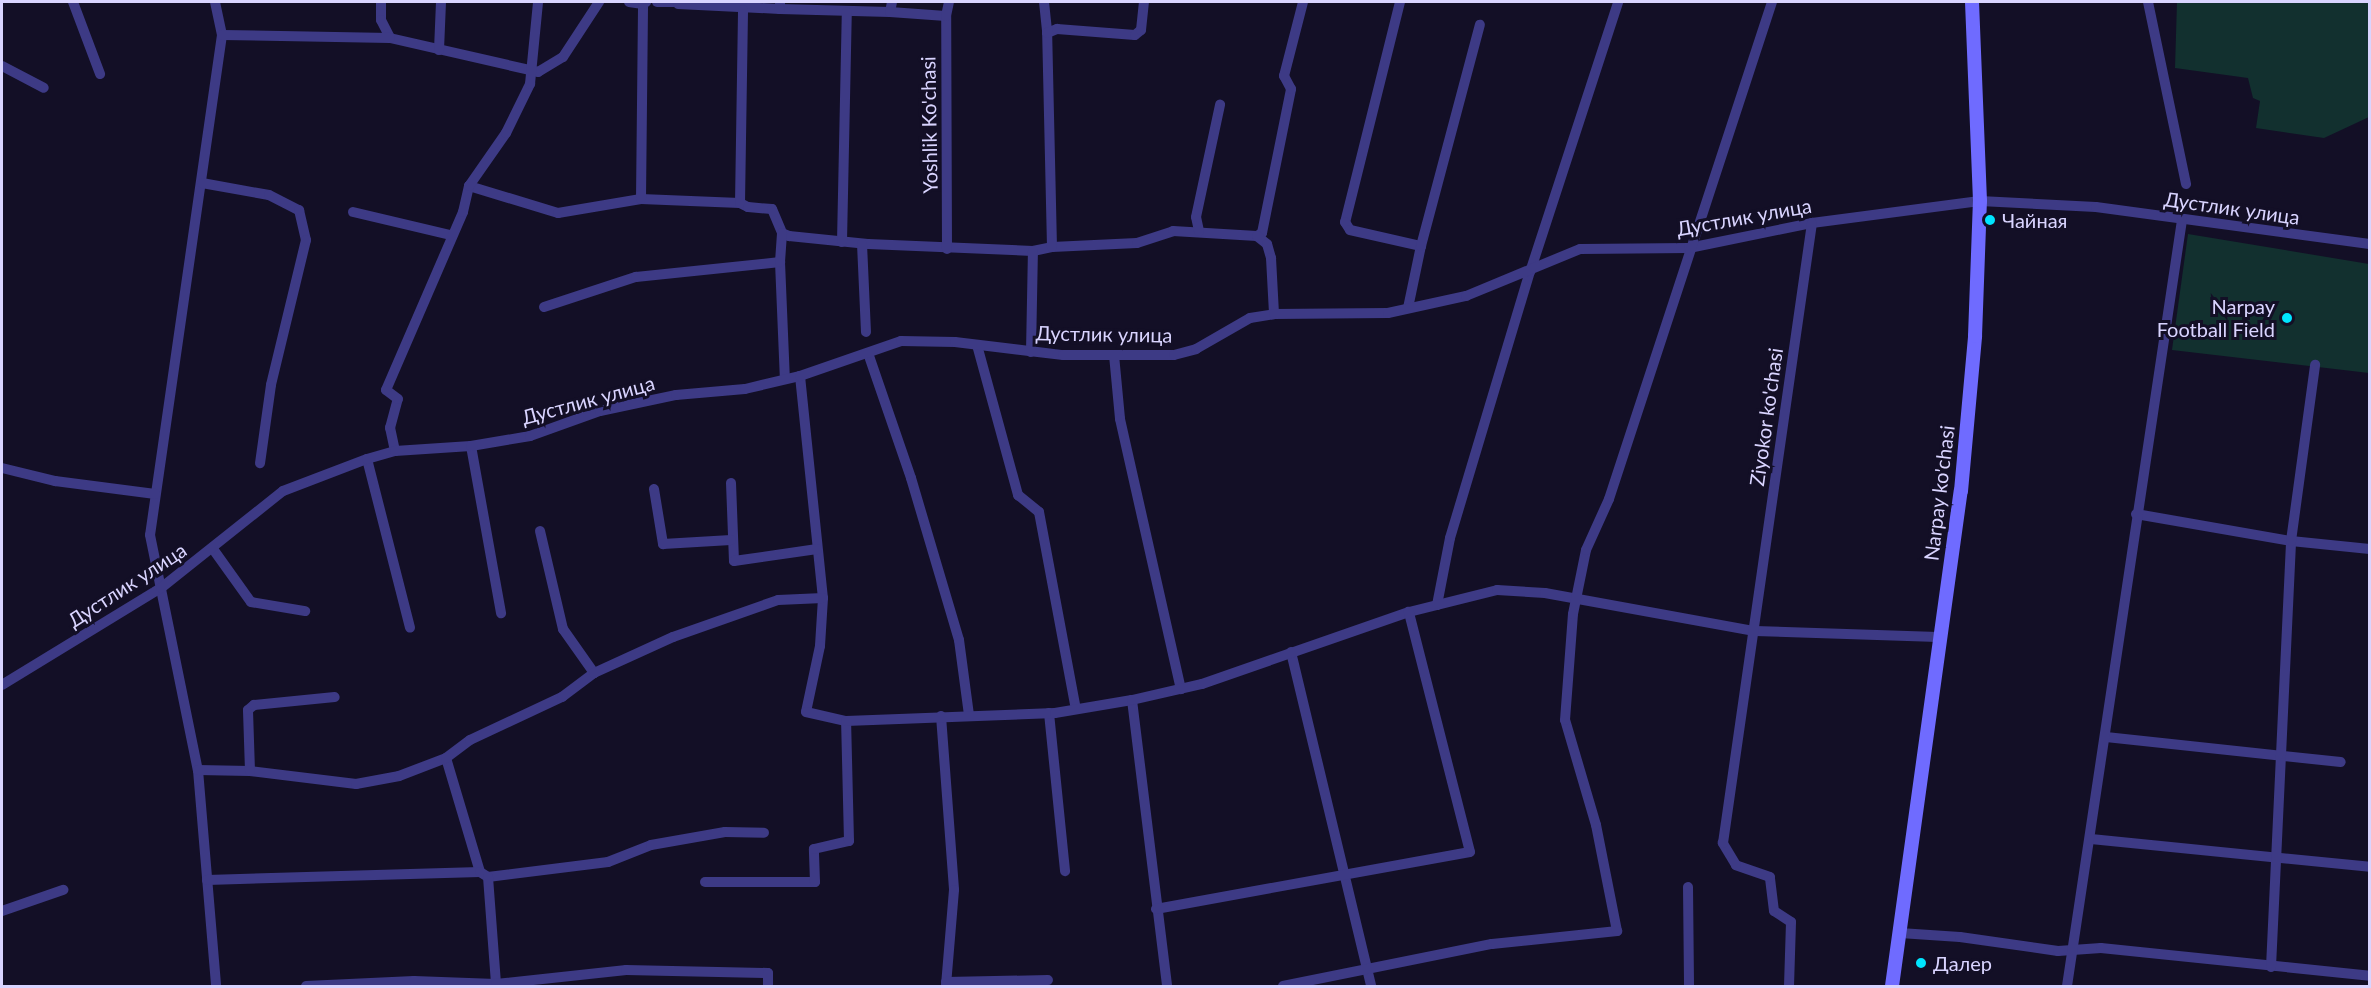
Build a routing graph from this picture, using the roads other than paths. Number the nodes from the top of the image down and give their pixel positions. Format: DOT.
graph roads {
  1 [pos="73,2"];
  2 [pos="215,2"];
  3 [pos="381,2"];
  4 [pos="441,2"];
  5 [pos="538,2"];
  6 [pos="599,2"];
  7 [pos="629,2"];
  8 [pos="657,2"];
  9 [pos="949,2"];
  10 [pos="1044,2"];
  11 [pos="1144,2"];
  12 [pos="1303,2"];
  13 [pos="1618,2"];
  14 [pos="1772,2"];
  15 [pos="1972,2"];
  16 [pos="2148,2"];
  17 [pos="645,3"];
  18 [pos="678,3"];
  19 [pos="1400,3"];
  20 [pos="780,5"];
  21 [pos="890,7"];
  22 [pos="742,10"];
  23 [pos="848,12"];
  24 [pos="946,16"];
  25 [pos="1480,25"];
  26 [pos="1047,33"];
  27 [pos="222,35"];
  28 [pos="390,38"];
  29 [pos="440,50"];
  30 [pos="2,66"];
  31 [pos="533,70"];
  32 [pos="100,74"];
  33 [pos="44,88"];
  34 [pos="1220,105"];
  35 [pos="202,183"];
  36 [pos="2186,184"];
  37 [pos="469,186"];
  38 [pos="641,200"];
  39 [pos="1980,201"];
  40 [pos="740,203"];
  41 [pos="353,212"];
  42 [pos="2182,220"];
  43 [pos="1812,223"];
  44 [pos="1199,231"];
  45 [pos="782,233"];
  46 [pos="450,235"];
  47 [pos="1257,236"];
  48 [pos="842,242"];
  49 [pos="862,244"];
  50 [pos="2370,244"];
  51 [pos="1421,246"];
  52 [pos="1052,247"];
  53 [pos="1689,248"];
  54 [pos="947,249"];
  55 [pos="1033,251"];
  56 [pos="780,262"];
  57 [pos="1530,272"];
  58 [pos="544,307"];
  59 [pos="1408,308"];
  60 [pos="1274,314"];
  61 [pos="866,332"];
  62 [pos="977,345"];
  63 [pos="1031,352"];
  64 [pos="868,353"];
  65 [pos="1114,355"];
  66 [pos="2315,365"];
  67 [pos="800,376"];
  68 [pos="785,379"];
  69 [pos="471,446"];
  70 [pos="395,451"];
  71 [pos="367,459"];
  72 [pos="260,463"];
  73 [pos="2,468"];
  74 [pos="731,483"];
  75 [pos="654,489"];
  76 [pos="155,494"];
  77 [pos="2136,514"];
  78 [pos="540,531"];
  79 [pos="731,540"];
  80 [pos="2291,541"];
  81 [pos="213,549"];
  82 [pos="817,549"];
  83 [pos="2370,549"];
  84 [pos="161,588"];
  85 [pos="823,598"];
  86 [pos="1576,600"];
  87 [pos="1437,605"];
  88 [pos="305,611"];
  89 [pos="1409,612"];
  90 [pos="501,613"];
  91 [pos="410,628"];
  92 [pos="1755,631"];
  93 [pos="1938,637"];
  94 [pos="1291,652"];
  95 [pos="594,673"];
  96 [pos="2,685"];
  97 [pos="1181,689"];
  98 [pos="335,697"];
  99 [pos="1132,700"];
  100 [pos="1076,709"];
  101 [pos="1049,713"];
  102 [pos="969,715"];
  103 [pos="941,716"];
  104 [pos="846,721"];
  105 [pos="2106,737"];
  106 [pos="2283,757"];
  107 [pos="446,758"];
  108 [pos="2341,762"];
  109 [pos="198,770"];
  110 [pos="250,771"];
  111 [pos="764,832"];
  112 [pos="2091,839"];
  113 [pos="2277,855"];
  114 [pos="2370,867"];
  115 [pos="1065,871"];
  116 [pos="484,875"];
  117 [pos="1347,876"];
  118 [pos="207,880"];
  119 [pos="705,882"];
  120 [pos="1688,887"];
  121 [pos="63,890"];
  122 [pos="1156,909"];
  123 [pos="2,911"];
  124 [pos="1900,933"];
  125 [pos="2073,947"];
  126 [pos="2271,967"];
  127 [pos="1367,969"];
  128 [pos="2370,976"];
  129 [pos="1048,980"];
  130 [pos="414,984"];
  131 [pos="496,984"];
  132 [pos="946,984"];
  133 [pos="216,987"];
  134 [pos="306,987"];
  135 [pos="768,987"];
  136 [pos="1167,987"];
  137 [pos="1283,987"];
  138 [pos="1371,987"];
  139 [pos="1689,987"];
  140 [pos="1789,987"];
  141 [pos="1892,987"];
  142 [pos="2067,987"];
  1 -- 32 [label="street"];
  2 -- 27 [label="street"];
  3 -- 28 [label="street"];
  4 -- 29 [label="street"];
  5 -- 31 [label="street"];
  6 -- 31 [label="street"];
  7 -- 17 [label="street"];
  8 -- 18 [label="street"];
  9 -- 24 [label="street, Yoshlik Ko'chasi"];
  10 -- 26 [label="street"];
  11 -- 26 [label="street"];
  12 -- 47 [label="street"];
  13 -- 57 [label="street"];
  14 -- 53 [label="street"];
  15 -- 39 [label="main road, Narpay ko'chasi"];
  16 -- 36 [label="street"];
  17 -- 38 [label="street"];
  18 -- 22 [label="street"];
  19 -- 51 [label="street"];
  20 -- 22 [label="street"];
  20 -- 23 [label="street"];
  21 -- 23 [label="street"];
  21 -- 24 [label="street"];
  22 -- 40 [label="street"];
  23 -- 48 [label="street"];
  24 -- 54 [label="street, Yoshlik Ko'chasi"];
  25 -- 51 [label="street"];
  26 -- 52 [label="street"];
  27 -- 28 [label="street"];
  27 -- 35 [label="street"];
  28 -- 29 [label="street"];
  29 -- 31 [label="street"];
  30 -- 33 [label="street"];
  31 -- 37 [label="street"];
  34 -- 44 [label="street"];
  35 -- 72 [label="street"];
  35 -- 76 [label="street"];
  37 -- 38 [label="street"];
  37 -- 46 [label="street"];
  38 -- 40 [label="street"];
  39 -- 42 [label="street, Дустлик улица"];
  39 -- 43 [label="street, Дустлик улица"];
  39 -- 93 [label="main road, Narpay ko'chasi"];
  40 -- 45 [label="street"];
  41 -- 46 [label="street"];
  42 -- 50 [label="street, Дустлик улица"];
  42 -- 77 [label="street"];
  43 -- 53 [label="street, Дустлик улица"];
  43 -- 92 [label="street, Ziyokor ko'chasi"];
  44 -- 47 [label="street"];
  44 -- 52 [label="street"];
  45 -- 48 [label="street"];
  45 -- 56 [label="street"];
  46 -- 70 [label="street"];
  47 -- 60 [label="street"];
  48 -- 49 [label="street"];
  49 -- 54 [label="street"];
  49 -- 61 [label="street"];
  51 -- 59 [label="street"];
  52 -- 55 [label="street"];
  53 -- 57 [label="street, Дустлик улица"];
  53 -- 86 [label="street"];
  54 -- 55 [label="street"];
  55 -- 63 [label="street"];
  56 -- 58 [label="street"];
  56 -- 68 [label="street"];
  57 -- 59 [label="street, Дустлик улица"];
  57 -- 87 [label="street"];
  59 -- 60 [label="street, Дустлик улица"];
  60 -- 65 [label="street, Дустлик улица"];
  62 -- 63 [label="street, Дустлик улица"];
  62 -- 64 [label="street, Дустлик улица"];
  62 -- 100 [label="street"];
  63 -- 65 [label="street, Дустлик улица"];
  64 -- 67 [label="street, Дустлик улица"];
  64 -- 102 [label="street"];
  65 -- 97 [label="street"];
  66 -- 80 [label="street"];
  67 -- 68 [label="street, Дустлик улица"];
  67 -- 82 [label="street"];
  68 -- 69 [label="street, Дустлик улица"];
  69 -- 70 [label="street, Дустлик улица"];
  69 -- 90 [label="street"];
  70 -- 71 [label="street, Дустлик улица"];
  71 -- 81 [label="street, Дустлик улица"];
  71 -- 91 [label="street"];
  73 -- 76 [label="street"];
  74 -- 79 [label="street"];
  75 -- 79 [label="street"];
  76 -- 84 [label="street"];
  77 -- 80 [label="street"];
  77 -- 105 [label="street"];
  78 -- 95 [label="street"];
  79 -- 82 [label="street"];
  80 -- 83 [label="street"];
  80 -- 106 [label="street"];
  81 -- 84 [label="street, Дустлик улица"];
  81 -- 88 [label="street"];
  82 -- 85 [label="street"];
  84 -- 96 [label="street, Дустлик улица"];
  84 -- 109 [label="street"];
  85 -- 95 [label="street"];
  85 -- 104 [label="street"];
  86 -- 87 [label="street"];
  86 -- 92 [label="street"];
  86 -- 127 [label="street"];
  87 -- 89 [label="street"];
  89 -- 94 [label="street"];
  89 -- 117 [label="street"];
  92 -- 93 [label="street"];
  92 -- 140 [label="street, Ziyokor ko'chasi"];
  93 -- 124 [label="main road, Narpay ko'chasi"];
  94 -- 97 [label="street"];
  94 -- 117 [label="street"];
  95 -- 107 [label="street"];
  97 -- 99 [label="street"];
  98 -- 110 [label="street"];
  99 -- 100 [label="street"];
  99 -- 122 [label="street"];
  100 -- 101 [label="street"];
  101 -- 102 [label="street"];
  101 -- 115 [label="street"];
  102 -- 103 [label="street"];
  103 -- 104 [label="street"];
  103 -- 132 [label="street"];
  104 -- 119 [label="street"];
  105 -- 106 [label="street"];
  105 -- 112 [label="street"];
  106 -- 108 [label="street"];
  106 -- 113 [label="street"];
  107 -- 110 [label="street"];
  107 -- 116 [label="street"];
  109 -- 110 [label="street"];
  109 -- 118 [label="street"];
  111 -- 116 [label="street"];
  112 -- 113 [label="street"];
  112 -- 125 [label="street"];
  113 -- 114 [label="street"];
  113 -- 126 [label="street"];
  116 -- 118 [label="street"];
  116 -- 131 [label="street"];
  117 -- 122 [label="street"];
  117 -- 127 [label="street"];
  118 -- 133 [label="street"];
  120 -- 139 [label="street"];
  121 -- 123 [label="street"];
  122 -- 136 [label="street"];
  124 -- 125 [label="street"];
  124 -- 141 [label="main road, Narpay ko'chasi"];
  125 -- 126 [label="street"];
  125 -- 142 [label="street"];
  126 -- 128 [label="street"];
  127 -- 137 [label="street"];
  127 -- 138 [label="street"];
  129 -- 132 [label="street"];
  130 -- 131 [label="street"];
  130 -- 134 [label="street"];
  131 -- 135 [label="street"];
}
